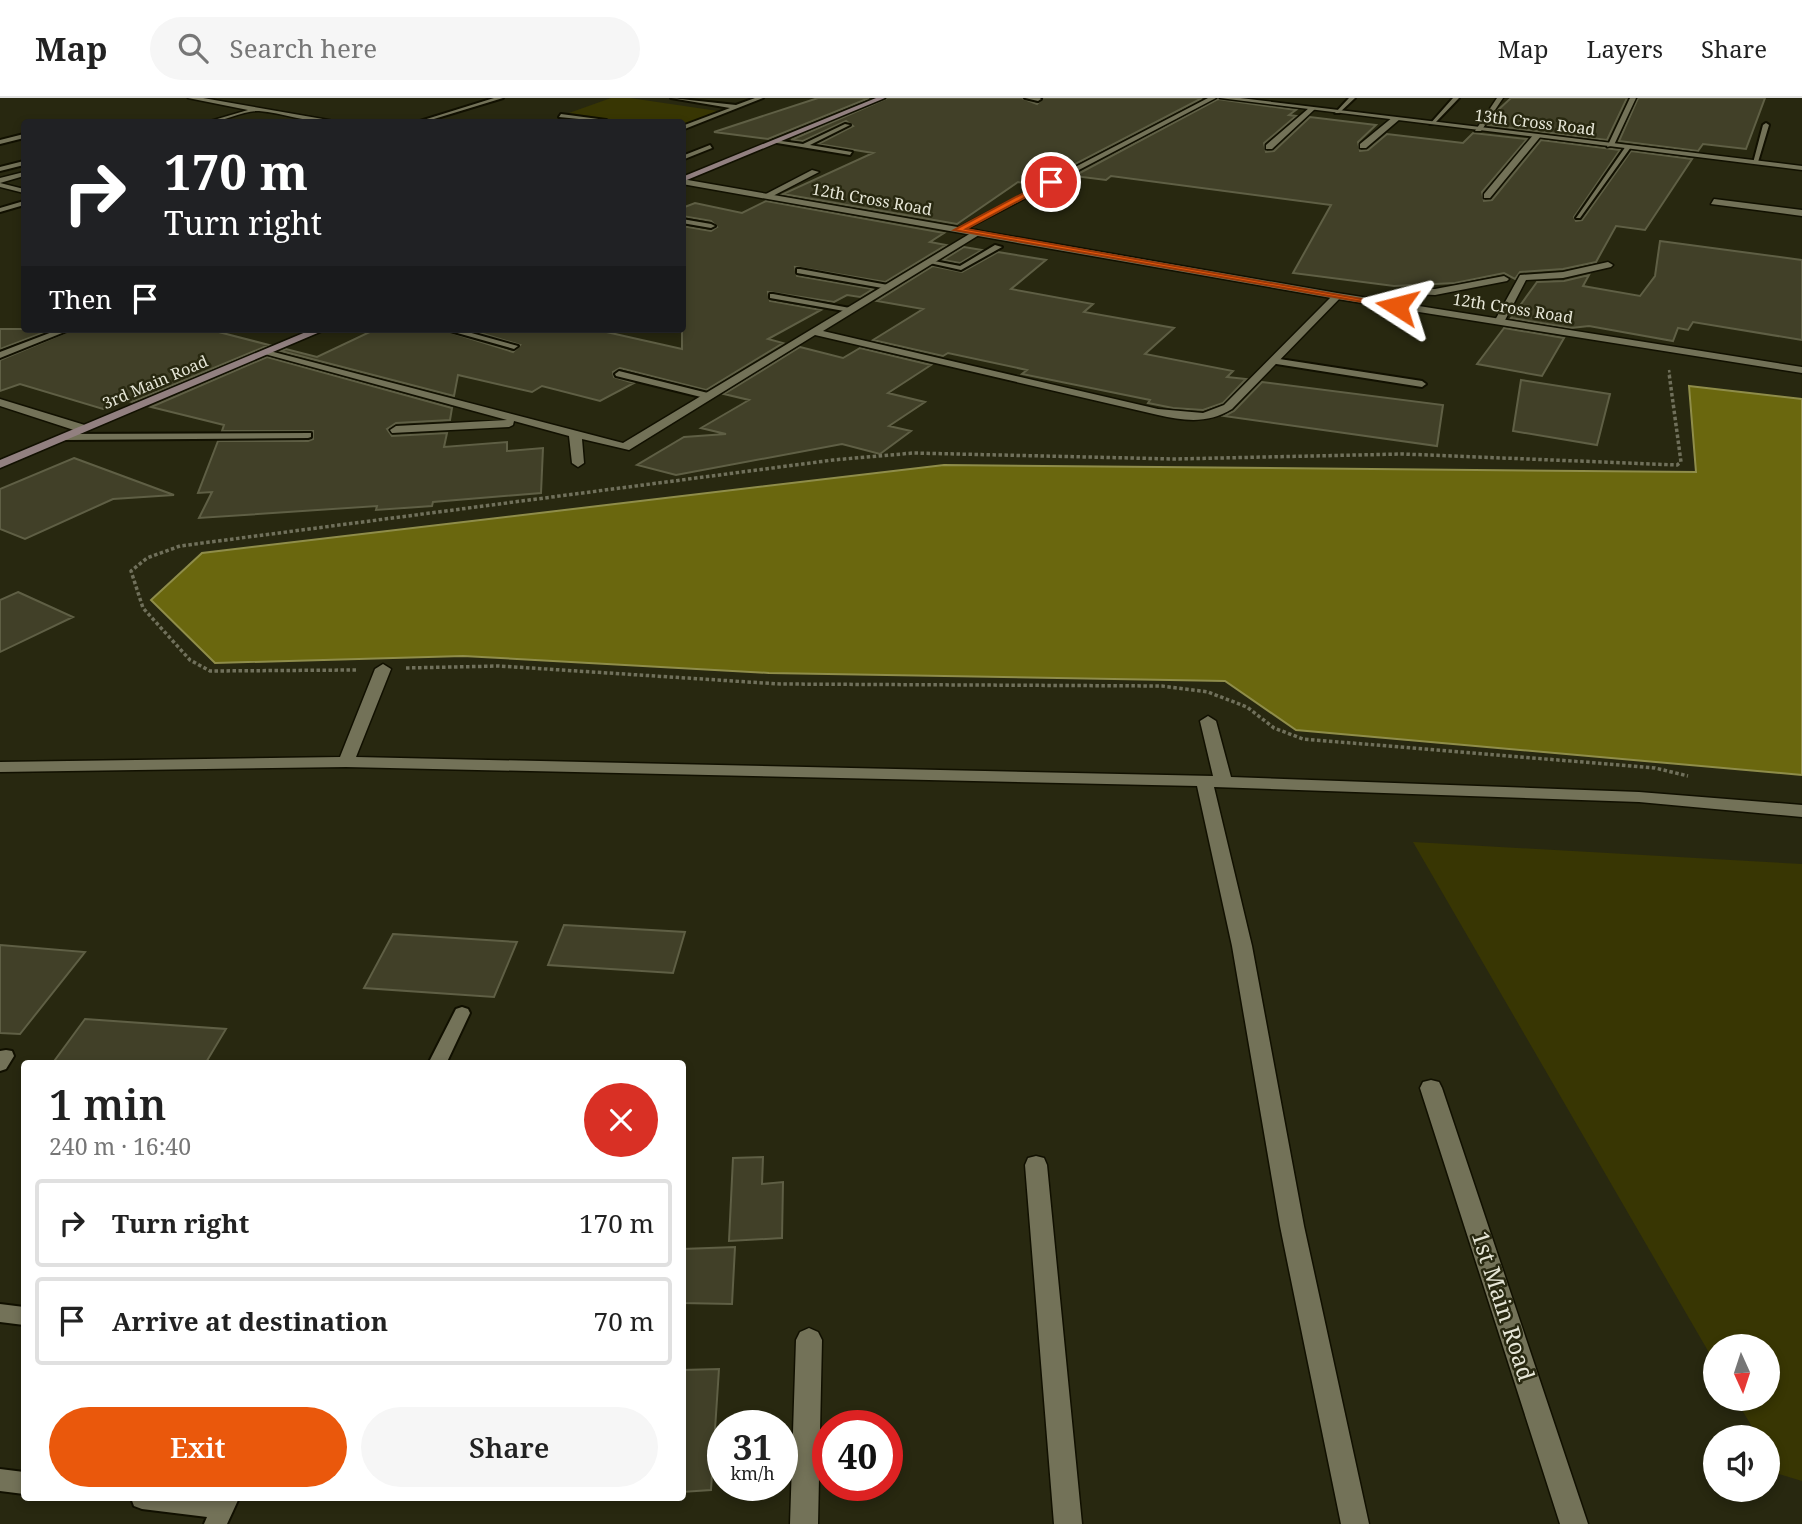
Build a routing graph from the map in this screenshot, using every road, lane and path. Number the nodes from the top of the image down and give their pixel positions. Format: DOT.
graph roads {
  1 [pos="191,98"];
  2 [pos="500,98"];
  3 [pos="674,98"];
  4 [pos="760,98"];
  5 [pos="882,98"];
  6 [pos="1028,98"];
  7 [pos="1213,98"];
  8 [pos="1223,98"];
  9 [pos="1352,98"];
  10 [pos="1456,98"];
  11 [pos="1500,98"];
  12 [pos="1633,98"];
  13 [pos="1038,99"];
  14 [pos="737,107"];
  15 [pos="257,109"];
  16 [pos="1311,109"];
  17 [pos="1337,112"];
  18 [pos="561,116"];
  19 [pos="221,119"];
  20 [pos="318,119"];
  21 [pos="430,119"];
  22 [pos="584,119"];
  23 [pos="1395,119"];
  24 [pos="1432,123"];
  25 [pos="847,125"];
  26 [pos="1766,125"];
  27 [pos="686,126"];
  28 [pos="1478,129"];
  29 [pos="1537,136"];
  30 [pos="21,137"];
  31 [pos="0,142"];
  32 [pos="775,142"];
  33 [pos="1610,145"];
  34 [pos="803,146"];
  35 [pos="1363,146"];
  36 [pos="710,147"];
  37 [pos="1628,147"];
  38 [pos="1269,148"];
  39 [pos="850,153"];
  40 [pos="686,156"];
  41 [pos="1755,162"];
  42 [pos="21,164"];
  43 [pos="1802,168"];
  44 [pos="0,169"];
  45 [pos="815,172"];
  46 [pos="21,175"];
  47 [pos="686,179"];
  48 [pos="686,182"];
  49 [pos="0,183"];
  50 [pos="21,190"];
  51 [pos="766,196"];
  52 [pos="1487,196"];
  53 [pos="1714,202"];
  54 [pos="21,204"];
  55 [pos="0,210"];
  56 [pos="1802,213"];
  57 [pos="1578,217"];
  58 [pos="686,222"];
  59 [pos="711,226"];
  60 [pos="958,230"];
  61 [pos="976,233"];
  62 [pos="998,247"];
  63 [pos="929,262"];
  64 [pos="1608,265"];
  65 [pos="800,271"];
  66 [pos="1504,279"];
  67 [pos="888,287"];
  68 [pos="773,296"];
  69 [pos="1338,296"];
  70 [pos="1397,306"];
  71 [pos="850,310"];
  72 [pos="1499,322"];
  73 [pos="814,332"];
  74 [pos="58,333"];
  75 [pos="313,333"];
  76 [pos="463,333"];
  77 [pos="514,346"];
  78 [pos="1667,348"];
  79 [pos="266,353"];
  80 [pos="0,355"];
  81 [pos="1273,361"];
  82 [pos="1802,370"];
  83 [pos="619,374"];
  84 [pos="1422,384"];
  85 [pos="709,396"];
  86 [pos="0,402"];
  87 [pos="527,421"];
  88 [pos="84,429"];
  89 [pos="396,430"];
  90 [pos="575,434"];
  91 [pos="308,435"];
  92 [pos="65,437"];
  93 [pos="578,463"];
  94 [pos="0,464"];
  95 [pos="383,669"];
  96 [pos="1208,721"];
  97 [pos="346,762"];
  98 [pos="0,766"];
  99 [pos="1699,779"];
  100 [pos="1213,781"];
  101 [pos="1802,811"];
  102 [pos="462,1013"];
  103 [pos="440,1060"];
  104 [pos="1431,1088"];
  105 [pos="1036,1165"];
  106 [pos="0,1313"];
  107 [pos="21,1316"];
  108 [pos="809,1340"];
  109 [pos="0,1480"];
  110 [pos="21,1483"];
  111 [pos="162,1501"];
  112 [pos="222,1510"];
  113 [pos="804,1524"];
  114 [pos="1068,1524"];
  115 [pos="1355,1524"];
  116 [pos="1574,1524"];
  1 -- 15 [label="street"];
  2 -- 21 [label="lane"];
  3 -- 14 [label="lane"];
  4 -- 14 [label="lane"];
  5 -- 32 [label="main road"];
  6 -- 13 [label="lane"];
  7 -- 60 [label="street"];
  8 -- 16 [label="street, 13th Cross Road"];
  9 -- 17 [label="lane"];
  10 -- 24 [label="lane"];
  11 -- 28 [label="street"];
  12 -- 33 [label="street"];
  14 -- 27 [label="lane"];
  15 -- 19 [label="street"];
  15 -- 20 [label="street"];
  16 -- 17 [label="street, 13th Cross Road"];
  16 -- 38 [label="street"];
  17 -- 23 [label="street, 13th Cross Road"];
  18 -- 22 [label="lane"];
  23 -- 24 [label="street, 13th Cross Road"];
  23 -- 35 [label="street"];
  24 -- 28 [label="street, 13th Cross Road"];
  25 -- 34 [label="lane"];
  26 -- 41 [label="lane"];
  28 -- 29 [label="street, 13th Cross Road"];
  29 -- 33 [label="street, 13th Cross Road"];
  29 -- 52 [label="street"];
  30 -- 31 [label="lane"];
  32 -- 34 [label="lane"];
  32 -- 47 [label="main road"];
  33 -- 37 [label="street, 13th Cross Road"];
  34 -- 39 [label="lane"];
  36 -- 40 [label="lane"];
  37 -- 41 [label="street, 13th Cross Road"];
  37 -- 57 [label="lane"];
  41 -- 43 [label="street, 13th Cross Road"];
  42 -- 44 [label="lane"];
  45 -- 51 [label="street"];
  46 -- 49 [label="street"];
  48 -- 51 [label="street, 12th Cross Road"];
  49 -- 50 [label="street"];
  51 -- 60 [label="street, 12th Cross Road"];
  53 -- 56 [label="street"];
  54 -- 55 [label="lane"];
  58 -- 59 [label="lane"];
  60 -- 61 [label="street, 12th Cross Road"];
  61 -- 63 [label="street"];
  61 -- 69 [label="street, 12th Cross Road"];
  62 -- 63 [label="lane"];
  63 -- 67 [label="street"];
  64 -- 72 [label="street"];
  65 -- 67 [label="lane"];
  66 -- 70 [label="street"];
  67 -- 71 [label="street"];
  68 -- 71 [label="lane"];
  69 -- 70 [label="street, 12th Cross Road"];
  69 -- 81 [label="street"];
  70 -- 72 [label="street, 12th Cross Road"];
  71 -- 73 [label="street"];
  72 -- 78 [label="street, 12th Cross Road"];
  73 -- 81 [label="street"];
  73 -- 85 [label="street"];
  74 -- 80 [label="lane"];
  75 -- 79 [label="main road, 3rd Main Road"];
  76 -- 77 [label="lane"];
  78 -- 82 [label="street, 12th Cross Road"];
  78 -- 95 [label="path"];
  79 -- 87 [label="street"];
  79 -- 88 [label="main road, 3rd Main Road"];
  81 -- 84 [label="lane"];
  83 -- 85 [label="lane"];
  85 -- 90 [label="street"];
  86 -- 88 [label="street"];
  87 -- 89 [label="street"];
  87 -- 90 [label="street"];
  88 -- 92 [label="main road, 3rd Main Road"];
  90 -- 93 [label="street"];
  91 -- 92 [label="lane"];
  92 -- 94 [label="main road, 3rd Main Road"];
  95 -- 97 [label="street"];
  95 -- 99 [label="path"];
  96 -- 100 [label="street"];
  97 -- 98 [label="street"];
  97 -- 100 [label="street"];
  100 -- 101 [label="street"];
  100 -- 115 [label="street"];
  102 -- 103 [label="lane"];
  104 -- 116 [label="street, 1st Main Road"];
  105 -- 114 [label="street"];
  106 -- 107 [label="lane"];
  108 -- 113 [label="street"];
  109 -- 110 [label="lane"];
  111 -- 112 [label="lane"];
}
